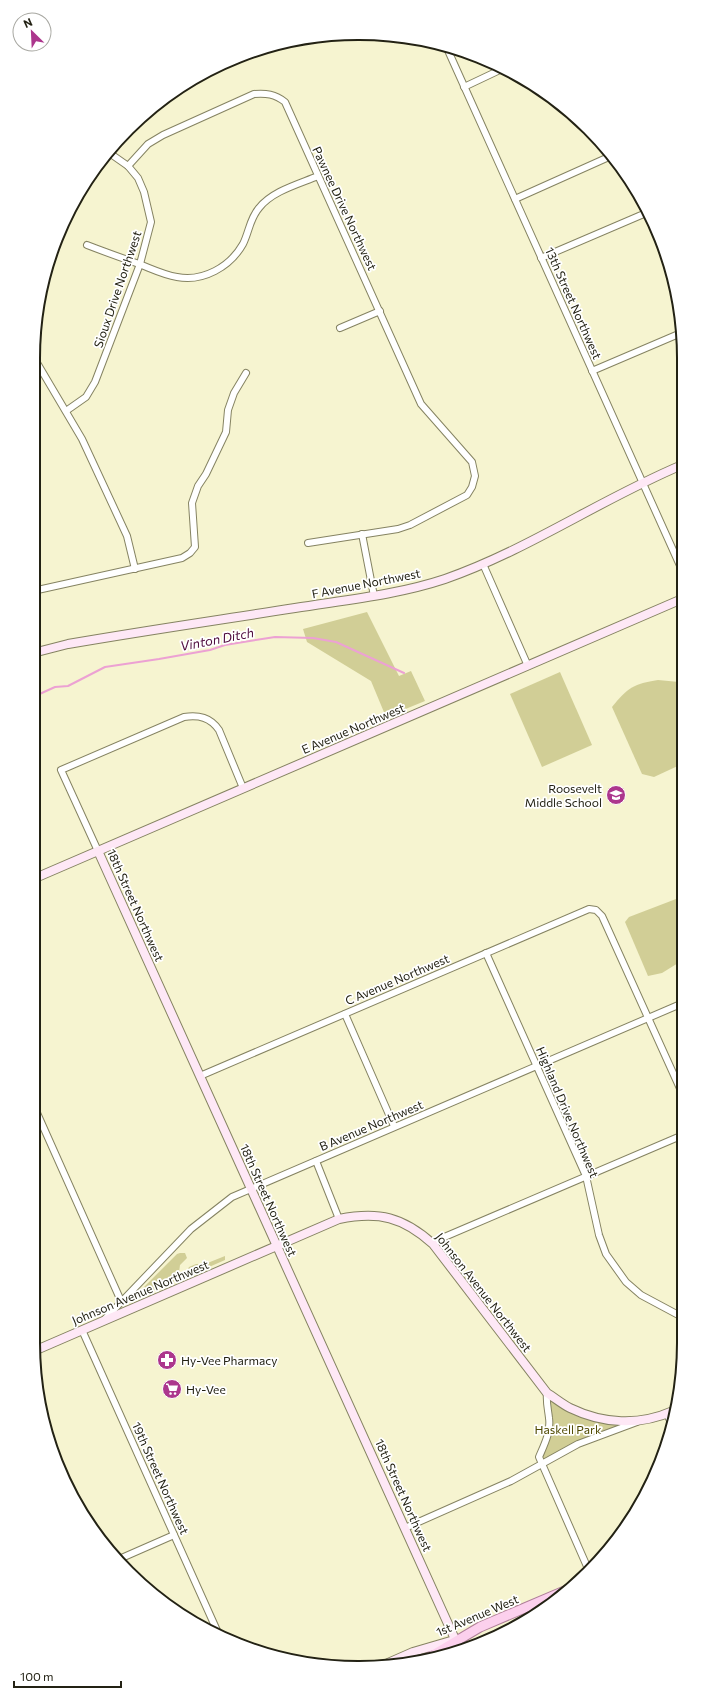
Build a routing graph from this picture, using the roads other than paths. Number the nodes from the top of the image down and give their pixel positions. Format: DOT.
graph roads {
  1 [pos="449,53"];
  2 [pos="496,72"];
  3 [pos="464,87"];
  4 [pos="113,156"];
  5 [pos="606,158"];
  6 [pos="128,166"];
  7 [pos="318,176"];
  8 [pos="515,199"];
  9 [pos="642,215"];
  10 [pos="87,245"];
  11 [pos="541,258"];
  12 [pos="140,264"];
  13 [pos="380,310"];
  14 [pos="340,328"];
  15 [pos="676,335"];
  16 [pos="40,368"];
  17 [pos="592,371"];
  18 [pos="246,373"];
  19 [pos="66,411"];
  20 [pos="677,467"];
  21 [pos="642,482"];
  22 [pos="362,534"];
  23 [pos="308,543"];
  24 [pos="677,559"];
  25 [pos="483,564"];
  26 [pos="135,569"];
  27 [pos="40,589"];
  28 [pos="374,596"];
  29 [pos="677,601"];
  30 [pos="40,651"];
  31 [pos="528,666"];
  32 [pos="243,788"];
  33 [pos="98,851"];
  34 [pos="40,875"];
  35 [pos="486,953"];
  36 [pos="677,1005"];
  37 [pos="345,1014"];
  38 [pos="648,1018"];
  39 [pos="537,1065"];
  40 [pos="200,1076"];
  41 [pos="677,1082"];
  42 [pos="40,1120"];
  43 [pos="394,1126"];
  44 [pos="677,1138"];
  45 [pos="316,1161"];
  46 [pos="586,1176"];
  47 [pos="251,1188"];
  48 [pos="339,1219"];
  49 [pos="433,1244"];
  50 [pos="276,1246"];
  51 [pos="121,1301"];
  52 [pos="677,1314"];
  53 [pos="103,1321"];
  54 [pos="82,1330"];
  55 [pos="40,1348"];
  56 [pos="547,1393"];
  57 [pos="670,1412"];
  58 [pos="638,1422"];
  59 [pos="541,1463"];
  60 [pos="405,1528"];
  61 [pos="174,1535"];
  62 [pos="123,1557"];
  63 [pos="586,1565"];
  64 [pos="547,1598"];
  65 [pos="216,1627"];
  66 [pos="457,1644"];
  67 [pos="399,1658"];
  1 -- 3 [label="street, 13th Street Northwest"];
  2 -- 3 [label="street"];
  3 -- 8 [label="street, 13th Street Northwest"];
  4 -- 6 [label="street, Sioux Drive Northwest"];
  5 -- 8 [label="street"];
  6 -- 7 [label="street, Pawnee Drive Northwest"];
  6 -- 12 [label="street, Sioux Drive Northwest"];
  7 -- 12 [label="street"];
  7 -- 13 [label="street, Pawnee Drive Northwest"];
  8 -- 11 [label="street, 13th Street Northwest"];
  9 -- 11 [label="street"];
  10 -- 12 [label="street"];
  11 -- 17 [label="street, 13th Street Northwest"];
  12 -- 19 [label="street, Sioux Drive Northwest"];
  13 -- 14 [label="street"];
  13 -- 22 [label="street, Pawnee Drive Northwest"];
  15 -- 17 [label="street"];
  16 -- 19 [label="street"];
  17 -- 21 [label="street, 13th Street Northwest"];
  18 -- 26 [label="street"];
  19 -- 26 [label="street"];
  20 -- 21 [label="street, F Avenue Northwest"];
  21 -- 24 [label="street, 13th Street Northwest"];
  21 -- 25 [label="street, F Avenue Northwest"];
  22 -- 23 [label="street"];
  22 -- 28 [label="street"];
  25 -- 28 [label="street, F Avenue Northwest"];
  25 -- 31 [label="street"];
  26 -- 27 [label="street"];
  28 -- 30 [label="street, F Avenue Northwest"];
  29 -- 31 [label="street, E Avenue Northwest"];
  31 -- 32 [label="street, E Avenue Northwest"];
  32 -- 33 [label="street, E Avenue Northwest"];
  32 -- 33 [label="street, 18th Street Northwest"];
  33 -- 34 [label="street, E Avenue Northwest"];
  33 -- 40 [label="street, 18th Street Northwest"];
  35 -- 37 [label="street, C Avenue Northwest"];
  35 -- 38 [label="street, C Avenue Northwest"];
  35 -- 39 [label="street, Highland Drive Northwest"];
  36 -- 38 [label="street, B Avenue Northwest"];
  37 -- 40 [label="street, C Avenue Northwest"];
  37 -- 43 [label="street"];
  38 -- 39 [label="street, B Avenue Northwest"];
  38 -- 41 [label="street"];
  39 -- 43 [label="street, B Avenue Northwest"];
  39 -- 46 [label="street, Highland Drive Northwest"];
  40 -- 47 [label="street, 18th Street Northwest"];
  42 -- 51 [label="street"];
  43 -- 45 [label="street, B Avenue Northwest"];
  44 -- 46 [label="street"];
  45 -- 47 [label="street, B Avenue Northwest"];
  45 -- 48 [label="street"];
  46 -- 49 [label="street"];
  46 -- 52 [label="street, Highland Drive Northwest"];
  47 -- 50 [label="street, 18th Street Northwest"];
  47 -- 51 [label="street, B Avenue Northwest"];
  48 -- 49 [label="street, Johnson Avenue Northwest"];
  48 -- 50 [label="street, Johnson Avenue Northwest"];
  49 -- 56 [label="street, Johnson Avenue Northwest"];
  50 -- 53 [label="street, Johnson Avenue Northwest"];
  50 -- 60 [label="street, 18th Street Northwest"];
  51 -- 53 [label="street, B Avenue Northwest"];
  53 -- 54 [label="street, Johnson Avenue Northwest"];
  54 -- 55 [label="street, Johnson Avenue Northwest"];
  54 -- 61 [label="street, 19th Street Northwest"];
  56 -- 58 [label="street, Johnson Avenue Northwest"];
  56 -- 59 [label="street"];
  57 -- 58 [label="street, Johnson Avenue Northwest"];
  58 -- 59 [label="street"];
  59 -- 60 [label="street"];
  59 -- 63 [label="street"];
  60 -- 66 [label="street, 18th Street Northwest"];
  61 -- 62 [label="street"];
  61 -- 65 [label="street, 19th Street Northwest"];
  64 -- 66 [label="main road, 1st Avenue West"];
  66 -- 67 [label="street, 1st Avenue West"];
}
